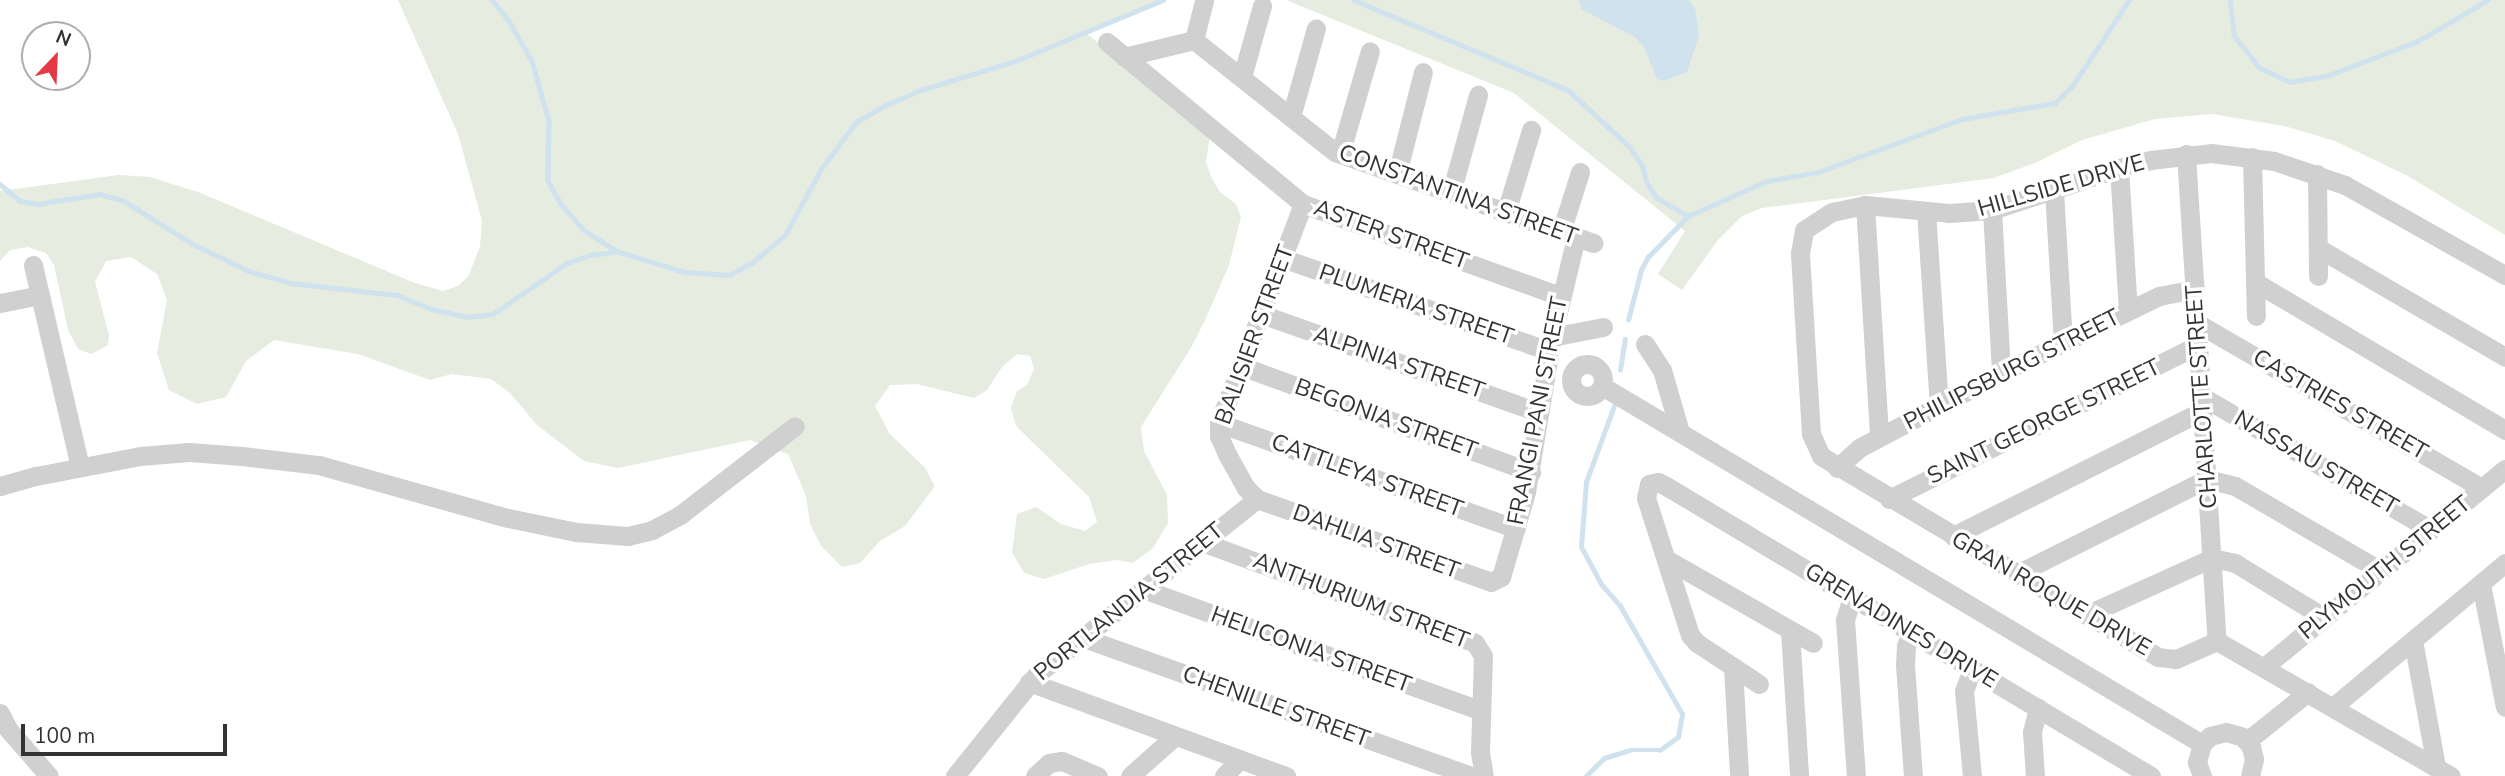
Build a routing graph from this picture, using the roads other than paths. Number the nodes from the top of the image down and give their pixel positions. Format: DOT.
graph roads {
  1 [pos="1204,1"];
  2 [pos="1262,6"];
  3 [pos="1316,28"];
  4 [pos="1194,40"];
  5 [pos="1107,43"];
  6 [pos="1370,51"];
  7 [pos="1124,57"];
  8 [pos="1423,72"];
  9 [pos="1242,78"];
  10 [pos="1478,95"];
  11 [pos="1291,117"];
  12 [pos="1531,130"];
  13 [pos="1340,154"];
  14 [pos="2186,154"];
  15 [pos="2252,157"];
  16 [pos="2119,168"];
  17 [pos="1580,172"];
  18 [pos="1397,174"];
  19 [pos="2316,174"];
  20 [pos="2054,191"];
  21 [pos="1451,193"];
  22 [pos="1303,204"];
  23 [pos="1865,205"];
  24 [pos="1992,210"];
  25 [pos="1926,211"];
  26 [pos="1506,212"];
  27 [pos="1576,237"];
  28 [pos="2318,248"];
  29 [pos="1282,258"];
  30 [pos="33,265"];
  31 [pos="2505,275"];
  32 [pos="2318,276"];
  33 [pos="2255,282"];
  34 [pos="2195,289"];
  35 [pos="40,295"];
  36 [pos="1560,296"];
  37 [pos="0,303"];
  38 [pos="2128,311"];
  39 [pos="1261,314"];
  40 [pos="2256,316"];
  41 [pos="2197,323"];
  42 [pos="1603,327"];
  43 [pos="2063,342"];
  44 [pos="1645,344"];
  45 [pos="2198,345"];
  46 [pos="1549,352"];
  47 [pos="2505,358"];
  48 [pos="1241,366"];
  49 [pos="2001,373"];
  50 [pos="2202,403"];
  51 [pos="1938,405"];
  52 [pos="1538,412"];
  53 [pos="1219,423"];
  54 [pos="795,426"];
  55 [pos="2505,430"];
  56 [pos="1680,432"];
  57 [pos="1879,437"];
  58 [pos="80,467"];
  59 [pos="1837,468"];
  60 [pos="2505,469"];
  61 [pos="1531,472"];
  62 [pos="2207,479"];
  63 [pos="0,486"];
  64 [pos="2482,488"];
  65 [pos="1257,499"];
  66 [pos="1889,499"];
  67 [pos="1516,529"];
  68 [pos="2431,530"];
  69 [pos="1953,536"];
  70 [pos="1202,542"];
  71 [pos="2212,558"];
  72 [pos="1666,559"];
  73 [pos="2505,563"];
  74 [pos="2381,571"];
  75 [pos="2017,574"];
  76 [pos="1496,582"];
  77 [pos="2481,584"];
  78 [pos="1143,589"];
  79 [pos="1852,597"];
  80 [pos="2086,615"];
  81 [pos="2325,618"];
  82 [pos="1790,631"];
  83 [pos="1911,632"];
  84 [pos="1081,637"];
  85 [pos="2217,640"];
  86 [pos="2413,640"];
  87 [pos="1813,643"];
  88 [pos="1733,667"];
  89 [pos="2264,667"];
  90 [pos="1972,669"];
  91 [pos="1030,682"];
  92 [pos="1759,684"];
  93 [pos="2308,692"];
  94 [pos="2334,706"];
  95 [pos="2505,707"];
  96 [pos="2038,708"];
  97 [pos="1480,710"];
  98 [pos="0,713"];
  99 [pos="1175,736"];
  100 [pos="2247,741"];
  101 [pos="2202,744"];
  102 [pos="1240,759"];
  103 [pos="2444,771"];
  104 [pos="49,776"];
  105 [pos="955,776"];
  106 [pos="1035,776"];
  107 [pos="1098,776"];
  108 [pos="1130,776"];
  109 [pos="1224,776"];
  110 [pos="1286,776"];
  111 [pos="1471,776"];
  112 [pos="1484,776"];
  113 [pos="1739,776"];
  114 [pos="1799,776"];
  115 [pos="1856,776"];
  116 [pos="1913,776"];
  117 [pos="1972,776"];
  118 [pos="2035,776"];
  119 [pos="2151,776"];
  120 [pos="2202,776"];
  121 [pos="2250,776"];
  1 -- 4 [label="street"];
  2 -- 9 [label="street"];
  3 -- 11 [label="street"];
  4 -- 7 [label="street"];
  4 -- 9 [label="street, CONSTANTINA STREET"];
  5 -- 7 [label="street, ASTER STREET"];
  6 -- 13 [label="street"];
  7 -- 22 [label="street, ASTER STREET"];
  8 -- 18 [label="street"];
  9 -- 11 [label="street, CONSTANTINA STREET"];
  10 -- 21 [label="street"];
  11 -- 13 [label="street, CONSTANTINA STREET"];
  12 -- 26 [label="street"];
  13 -- 18 [label="street, CONSTANTINA STREET"];
  14 -- 15 [label="street, HILLSIDE DRIVE"];
  14 -- 16 [label="street, HILLSIDE DRIVE"];
  14 -- 34 [label="street, CHARLOTTE STREET"];
  15 -- 19 [label="street, HILLSIDE DRIVE"];
  15 -- 33 [label="street"];
  16 -- 20 [label="street, HILLSIDE DRIVE"];
  16 -- 38 [label="street"];
  17 -- 27 [label="street, FRANGI PANI STREET"];
  18 -- 21 [label="street, CONSTANTINA STREET"];
  19 -- 28 [label="street"];
  19 -- 31 [label="street, HILLSIDE DRIVE"];
  20 -- 24 [label="street, HILLSIDE DRIVE"];
  20 -- 43 [label="street"];
  21 -- 26 [label="street, CONSTANTINA STREET"];
  22 -- 29 [label="street, BALISIER STREET"];
  22 -- 36 [label="street, ASTER STREET"];
  23 -- 25 [label="street, HILLSIDE DRIVE"];
  23 -- 57 [label="street"];
  23 -- 59 [label="street, HILLSIDE DRIVE"];
  24 -- 25 [label="street, HILLSIDE DRIVE"];
  24 -- 49 [label="street"];
  25 -- 51 [label="street"];
  26 -- 27 [label="street, CONSTANTINA STREET"];
  27 -- 36 [label="street, FRANGI PANI STREET"];
  28 -- 32 [label="street"];
  28 -- 47 [label="street"];
  29 -- 39 [label="street, BALISIER STREET"];
  29 -- 46 [label="street, PLUMERIA STREET"];
  30 -- 35 [label="street"];
  33 -- 40 [label="street"];
  33 -- 55 [label="street"];
  34 -- 38 [label="street, PHILIPSBURG STREET"];
  34 -- 41 [label="street, CHARLOTTE STREET"];
  35 -- 37 [label="street"];
  35 -- 58 [label="street"];
  36 -- 46 [label="street, FRANGI PANI STREET"];
  38 -- 43 [label="street, PHILIPSBURG STREET"];
  39 -- 48 [label="street, BALISIER STREET"];
  39 -- 52 [label="street, ALPINIA STREET"];
  41 -- 45 [label="street, CHARLOTTE STREET"];
  41 -- 64 [label="street, CASTRIES STREET"];
  42 -- 46 [label="street"];
  43 -- 49 [label="street, PHILIPSBURG STREET"];
  44 -- 56 [label="street"];
  45 -- 50 [label="street, CHARLOTTE STREET"];
  45 -- 66 [label="street, SAINT GEORGE STREET"];
  46 -- 52 [label="street, FRANGI PANI STREET"];
  46 -- 56 [label="street, PLUMERIA STREET"];
  48 -- 53 [label="street, BALISIER STREET"];
  48 -- 61 [label="street, BEGONIA STREET"];
  49 -- 51 [label="street, PHILIPSBURG STREET"];
  50 -- 62 [label="street, CHARLOTTE STREET"];
  50 -- 68 [label="street, NASSAU STREET"];
  50 -- 69 [label="street"];
  51 -- 57 [label="street, PHILIPSBURG STREET"];
  52 -- 61 [label="street, FRANGI PANI STREET"];
  53 -- 65 [label="street, BALISIER STREET"];
  53 -- 67 [label="street, CATTLEYA STREET"];
  54 -- 58 [label="street"];
  56 -- 101 [label="street"];
  57 -- 59 [label="street, PHILIPSBURG STREET"];
  58 -- 63 [label="street"];
  59 -- 66 [label="street, GRAN ROQUE DRIVE"];
  60 -- 64 [label="street, PLYMOUTH STREET"];
  61 -- 67 [label="street, FRANGI PANI STREET"];
  62 -- 71 [label="street, CHARLOTTE STREET"];
  62 -- 74 [label="street"];
  62 -- 75 [label="street"];
  64 -- 68 [label="street, PLYMOUTH STREET"];
  65 -- 70 [label="street, PORTLANDIA STREET"];
  65 -- 76 [label="street, DAHLIA STREET"];
  66 -- 69 [label="street, GRAN ROQUE DRIVE"];
  67 -- 76 [label="street, FRANGI PANI STREET"];
  68 -- 74 [label="street, PLYMOUTH STREET"];
  69 -- 75 [label="street, GRAN ROQUE DRIVE"];
  70 -- 78 [label="street, PORTLANDIA STREET"];
  70 -- 97 [label="street, ANTHURIUM STREET"];
  71 -- 80 [label="street"];
  71 -- 81 [label="street"];
  71 -- 85 [label="street, CHARLOTTE STREET"];
  72 -- 79 [label="street, GRENADINES DRIVE"];
  72 -- 82 [label="street"];
  72 -- 88 [label="street"];
  73 -- 77 [label="street"];
  74 -- 81 [label="street, PLYMOUTH STREET"];
  75 -- 80 [label="street, GRAN ROQUE DRIVE"];
  77 -- 86 [label="street"];
  77 -- 95 [label="street"];
  78 -- 84 [label="street, PORTLANDIA STREET"];
  78 -- 97 [label="street, HELICONIA STREET"];
  79 -- 83 [label="street, GRENADINES DRIVE"];
  79 -- 115 [label="street"];
  80 -- 85 [label="street, GRAN ROQUE DRIVE"];
  81 -- 89 [label="street, PLYMOUTH STREET"];
  82 -- 87 [label="street"];
  82 -- 114 [label="street"];
  83 -- 90 [label="street, GRENADINES DRIVE"];
  83 -- 116 [label="street"];
  84 -- 91 [label="street, PORTLANDIA STREET"];
  84 -- 111 [label="street, CHENILLE STREET"];
  85 -- 89 [label="street"];
  86 -- 94 [label="street"];
  86 -- 103 [label="street"];
  88 -- 92 [label="street"];
  88 -- 113 [label="street"];
  89 -- 93 [label="street"];
  90 -- 96 [label="street, GRENADINES DRIVE"];
  90 -- 117 [label="street"];
  91 -- 99 [label="street"];
  91 -- 105 [label="street, PORTLANDIA STREET"];
  93 -- 94 [label="street"];
  93 -- 100 [label="street"];
  94 -- 103 [label="street"];
  96 -- 118 [label="street"];
  96 -- 119 [label="street, GRENADINES DRIVE"];
  97 -- 112 [label="street"];
  98 -- 104 [label="street"];
  99 -- 102 [label="street"];
  99 -- 108 [label="street"];
  100 -- 101 [label="street"];
  100 -- 121 [label="street"];
  101 -- 120 [label="street"];
  102 -- 109 [label="street"];
  102 -- 110 [label="street"];
  106 -- 107 [label="street"];
}
